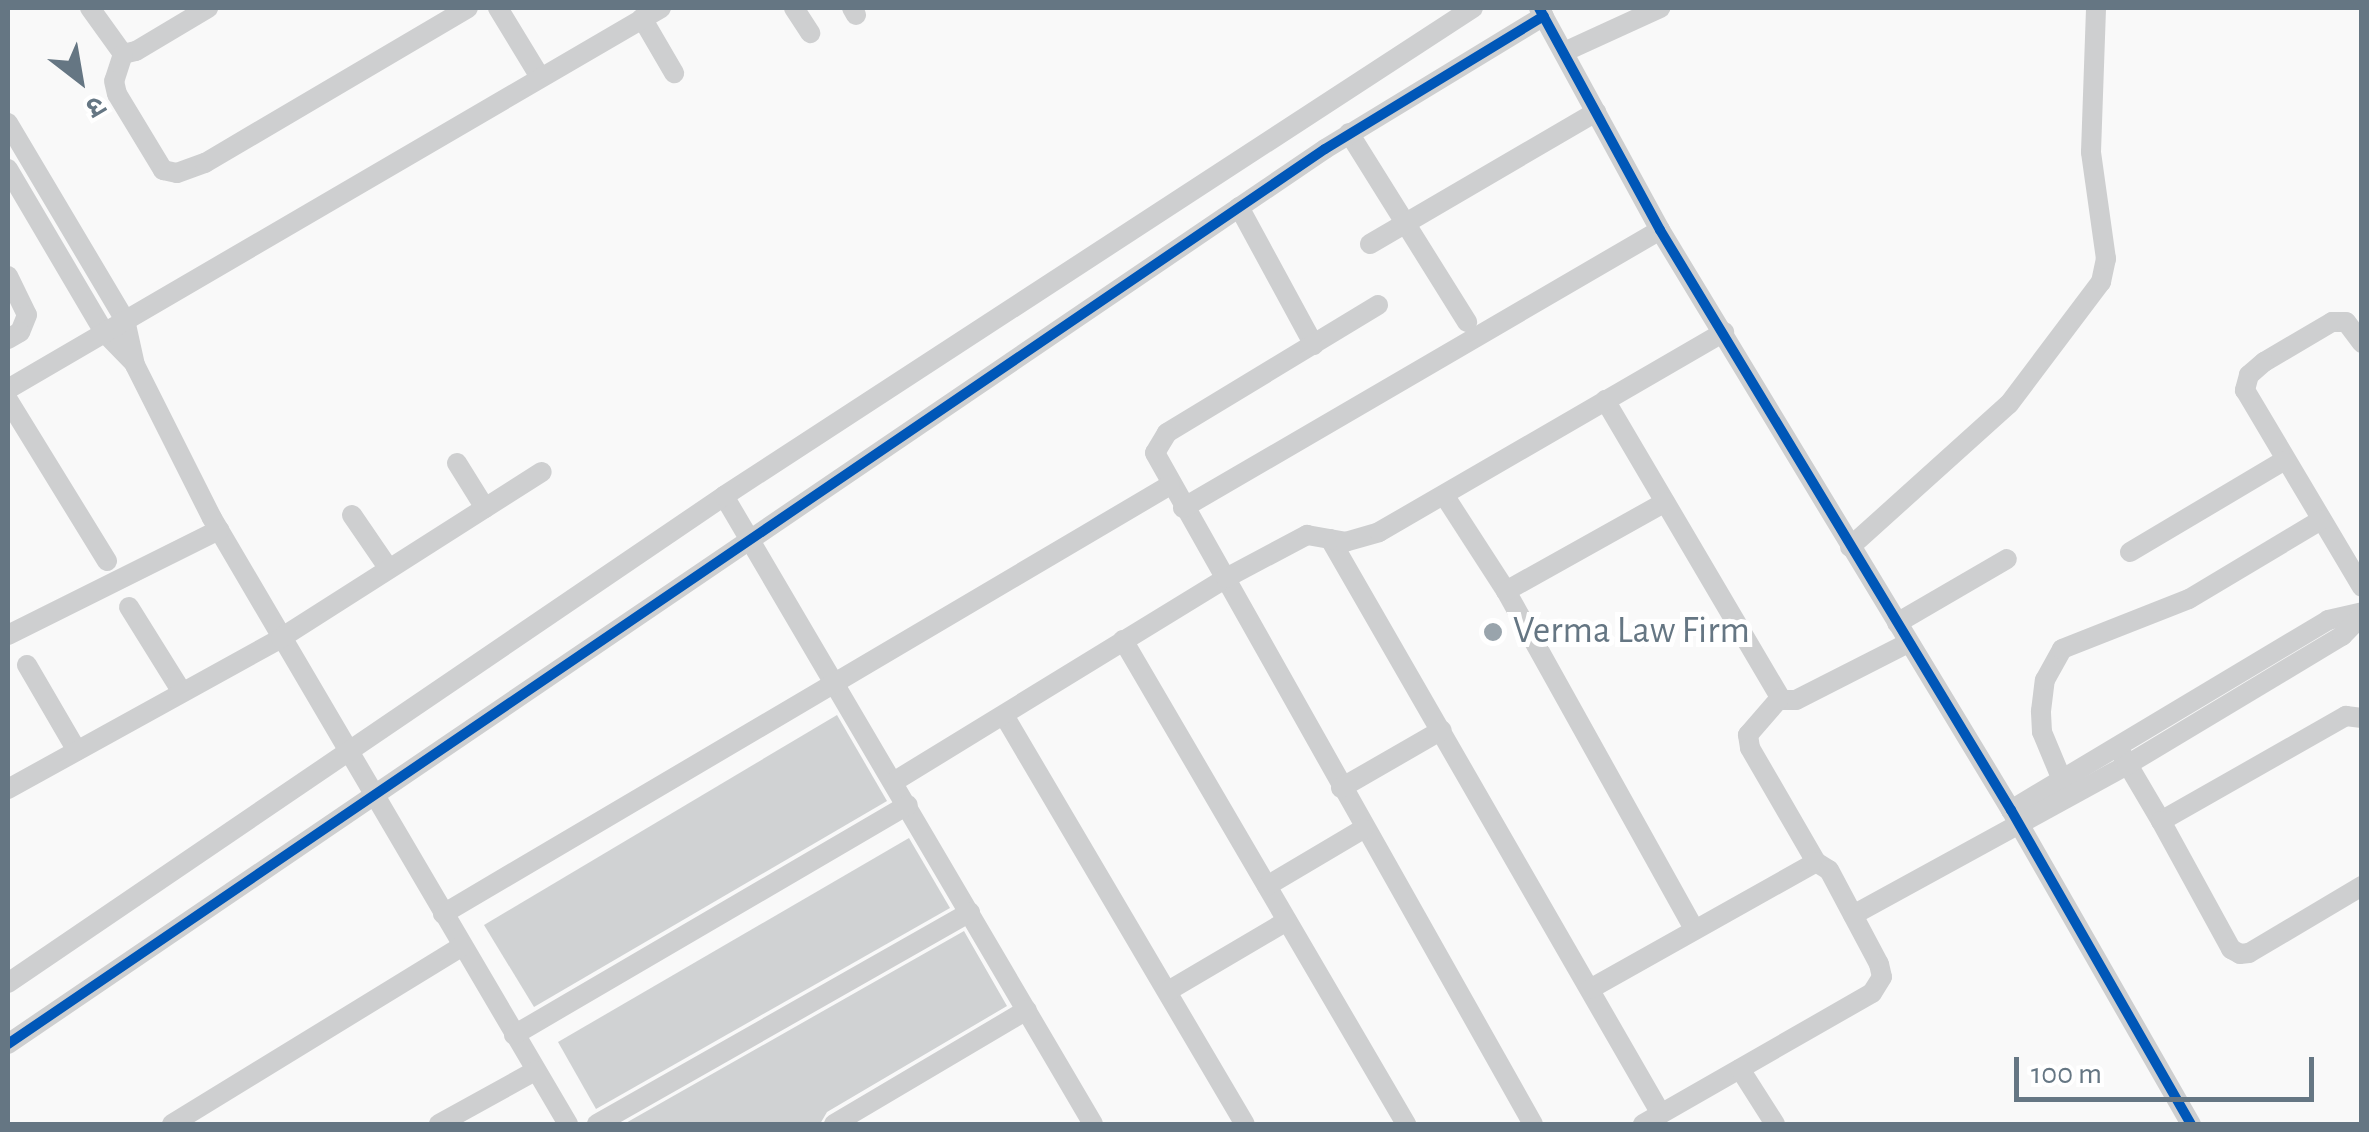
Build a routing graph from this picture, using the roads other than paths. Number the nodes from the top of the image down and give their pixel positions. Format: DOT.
graph roads {
  1 [pos="90,8"];
  2 [pos="208,8"];
  3 [pos="468,8"];
  4 [pos="498,8"];
  5 [pos="794,8"];
  6 [pos="1473,8"];
  7 [pos="1660,8"];
  8 [pos="2096,8"];
  9 [pos="647,12"];
  10 [pos="1541,12"];
  11 [pos="810,32"];
  12 [pos="1564,52"];
  13 [pos="123,54"];
  14 [pos="674,73"];
  15 [pos="540,77"];
  16 [pos="1596,112"];
  17 [pos="8,123"];
  18 [pos="1349,133"];
  19 [pos="8,169"];
  20 [pos="1239,207"];
  21 [pos="1407,223"];
  22 [pos="1660,230"];
  23 [pos="1370,244"];
  24 [pos="8,276"];
  25 [pos="1378,305"];
  26 [pos="126,320"];
  27 [pos="1467,322"];
  28 [pos="104,332"];
  29 [pos="1724,332"];
  30 [pos="8,339"];
  31 [pos="2362,343"];
  32 [pos="1314,345"];
  33 [pos="136,365"];
  34 [pos="8,388"];
  35 [pos="8,400"];
  36 [pos="1605,400"];
  37 [pos="2284,461"];
  38 [pos="457,463"];
  39 [pos="542,472"];
  40 [pos="1170,485"];
  41 [pos="1444,495"];
  42 [pos="724,496"];
  43 [pos="1664,502"];
  44 [pos="485,508"];
  45 [pos="1183,508"];
  46 [pos="352,515"];
  47 [pos="2321,520"];
  48 [pos="219,530"];
  49 [pos="1330,539"];
  50 [pos="750,540"];
  51 [pos="1850,547"];
  52 [pos="2130,552"];
  53 [pos="2008,560"];
  54 [pos="107,561"];
  55 [pos="389,570"];
  56 [pos="1226,578"];
  57 [pos="2362,587"];
  58 [pos="1506,591"];
  59 [pos="129,607"];
  60 [pos="2362,614"];
  61 [pos="1897,623"];
  62 [pos="8,633"];
  63 [pos="281,638"];
  64 [pos="1123,640"];
  65 [pos="1908,643"];
  66 [pos="27,665"];
  67 [pos="834,680"];
  68 [pos="182,692"];
  69 [pos="1780,698"];
  70 [pos="2360,715"];
  71 [pos="1005,717"];
  72 [pos="1442,730"];
  73 [pos="349,750"];
  74 [pos="76,751"];
  75 [pos="2123,756"];
  76 [pos="2062,780"];
  77 [pos="895,781"];
  78 [pos="1341,788"];
  79 [pos="8,789"];
  80 [pos="375,791"];
  81 [pos="908,805"];
  82 [pos="2016,818"];
  83 [pos="2161,821"];
  84 [pos="1364,829"];
  85 [pos="1816,862"];
  86 [pos="1266,886"];
  87 [pos="2362,886"];
  88 [pos="970,912"];
  89 [pos="443,914"];
  90 [pos="1852,915"];
  91 [pos="1286,921"];
  92 [pos="1694,928"];
  93 [pos="462,947"];
  94 [pos="8,984"];
  95 [pos="1590,988"];
  96 [pos="1168,991"];
  97 [pos="1027,1010"];
  98 [pos="514,1034"];
  99 [pos="8,1044"];
  100 [pos="1740,1069"];
  101 [pos="535,1071"];
  102 [pos="1652,1119"];
  103 [pos="172,1124"];
  104 [pos="438,1124"];
  105 [pos="568,1124"];
  106 [pos="597,1124"];
  107 [pos="834,1124"];
  108 [pos="1093,1124"];
  109 [pos="1245,1124"];
  110 [pos="1406,1124"];
  111 [pos="1533,1124"];
  112 [pos="1774,1124"];
  113 [pos="2191,1124"];
  1 -- 13 [label="street"];
  2 -- 13 [label="street"];
  3 -- 13 [label="street"];
  4 -- 15 [label="street"];
  5 -- 11 [label="street"];
  6 -- 42 [label="street"];
  7 -- 12 [label="street"];
  8 -- 51 [label="street"];
  9 -- 14 [label="street"];
  9 -- 15 [label="street"];
  10 -- 12 [label="street"];
  10 -- 18 [label="street"];
  12 -- 16 [label="street"];
  15 -- 26 [label="street"];
  16 -- 21 [label="street"];
  16 -- 22 [label="street"];
  17 -- 26 [label="street"];
  18 -- 20 [label="street"];
  18 -- 21 [label="street"];
  19 -- 28 [label="street"];
  20 -- 32 [label="street"];
  20 -- 50 [label="street"];
  21 -- 23 [label="street"];
  21 -- 27 [label="street"];
  22 -- 29 [label="street"];
  22 -- 45 [label="street"];
  24 -- 30 [label="street"];
  25 -- 32 [label="street"];
  26 -- 28 [label="street"];
  26 -- 33 [label="street"];
  28 -- 33 [label="street"];
  28 -- 34 [label="street"];
  29 -- 36 [label="street"];
  29 -- 51 [label="street"];
  31 -- 37 [label="street"];
  32 -- 40 [label="street"];
  33 -- 48 [label="street"];
  35 -- 54 [label="street"];
  36 -- 41 [label="street"];
  36 -- 43 [label="street"];
  37 -- 47 [label="street"];
  37 -- 52 [label="street"];
  38 -- 44 [label="street"];
  39 -- 44 [label="street"];
  40 -- 45 [label="street"];
  40 -- 67 [label="street"];
  41 -- 49 [label="street"];
  41 -- 58 [label="street"];
  42 -- 50 [label="street"];
  42 -- 73 [label="street"];
  43 -- 58 [label="street"];
  43 -- 69 [label="street"];
  44 -- 55 [label="street"];
  45 -- 56 [label="street"];
  46 -- 55 [label="street"];
  47 -- 57 [label="street"];
  47 -- 76 [label="street"];
  48 -- 62 [label="street"];
  48 -- 63 [label="street"];
  49 -- 56 [label="street"];
  49 -- 72 [label="street"];
  50 -- 67 [label="street"];
  50 -- 80 [label="street"];
  51 -- 61 [label="street"];
  53 -- 61 [label="street"];
  55 -- 63 [label="street"];
  56 -- 64 [label="street"];
  56 -- 78 [label="street"];
  58 -- 92 [label="street"];
  59 -- 68 [label="street"];
  60 -- 75 [label="street"];
  61 -- 65 [label="street"];
  63 -- 68 [label="street"];
  63 -- 73 [label="street"];
  64 -- 71 [label="street"];
  64 -- 86 [label="street"];
  65 -- 69 [label="street"];
  65 -- 82 [label="street"];
  66 -- 74 [label="street"];
  67 -- 77 [label="street"];
  67 -- 89 [label="street"];
  68 -- 74 [label="street"];
  69 -- 85 [label="street"];
  70 -- 83 [label="street"];
  71 -- 77 [label="street"];
  71 -- 96 [label="street"];
  72 -- 78 [label="street"];
  72 -- 95 [label="street"];
  73 -- 80 [label="street"];
  73 -- 94 [label="street"];
  74 -- 79 [label="street"];
  75 -- 76 [label="street"];
  75 -- 82 [label="street"];
  75 -- 83 [label="street"];
  76 -- 82 [label="street"];
  77 -- 81 [label="street"];
  78 -- 84 [label="street"];
  80 -- 89 [label="street"];
  80 -- 99 [label="street"];
  81 -- 88 [label="street"];
  81 -- 98 [label="street"];
  82 -- 90 [label="street"];
  82 -- 113 [label="street"];
  83 -- 87 [label="street"];
  84 -- 86 [label="street"];
  84 -- 111 [label="street"];
  85 -- 90 [label="street"];
  85 -- 92 [label="street"];
  86 -- 91 [label="street"];
  88 -- 97 [label="street"];
  88 -- 106 [label="street"];
  89 -- 93 [label="street"];
  90 -- 100 [label="street"];
  91 -- 96 [label="street"];
  91 -- 110 [label="street"];
  92 -- 95 [label="street"];
  93 -- 98 [label="street"];
  93 -- 103 [label="street"];
  95 -- 102 [label="street"];
  96 -- 109 [label="street"];
  97 -- 107 [label="street"];
  97 -- 108 [label="street"];
  98 -- 101 [label="street"];
  100 -- 102 [label="street"];
  100 -- 112 [label="street"];
  101 -- 104 [label="street"];
  101 -- 105 [label="street"];
}
